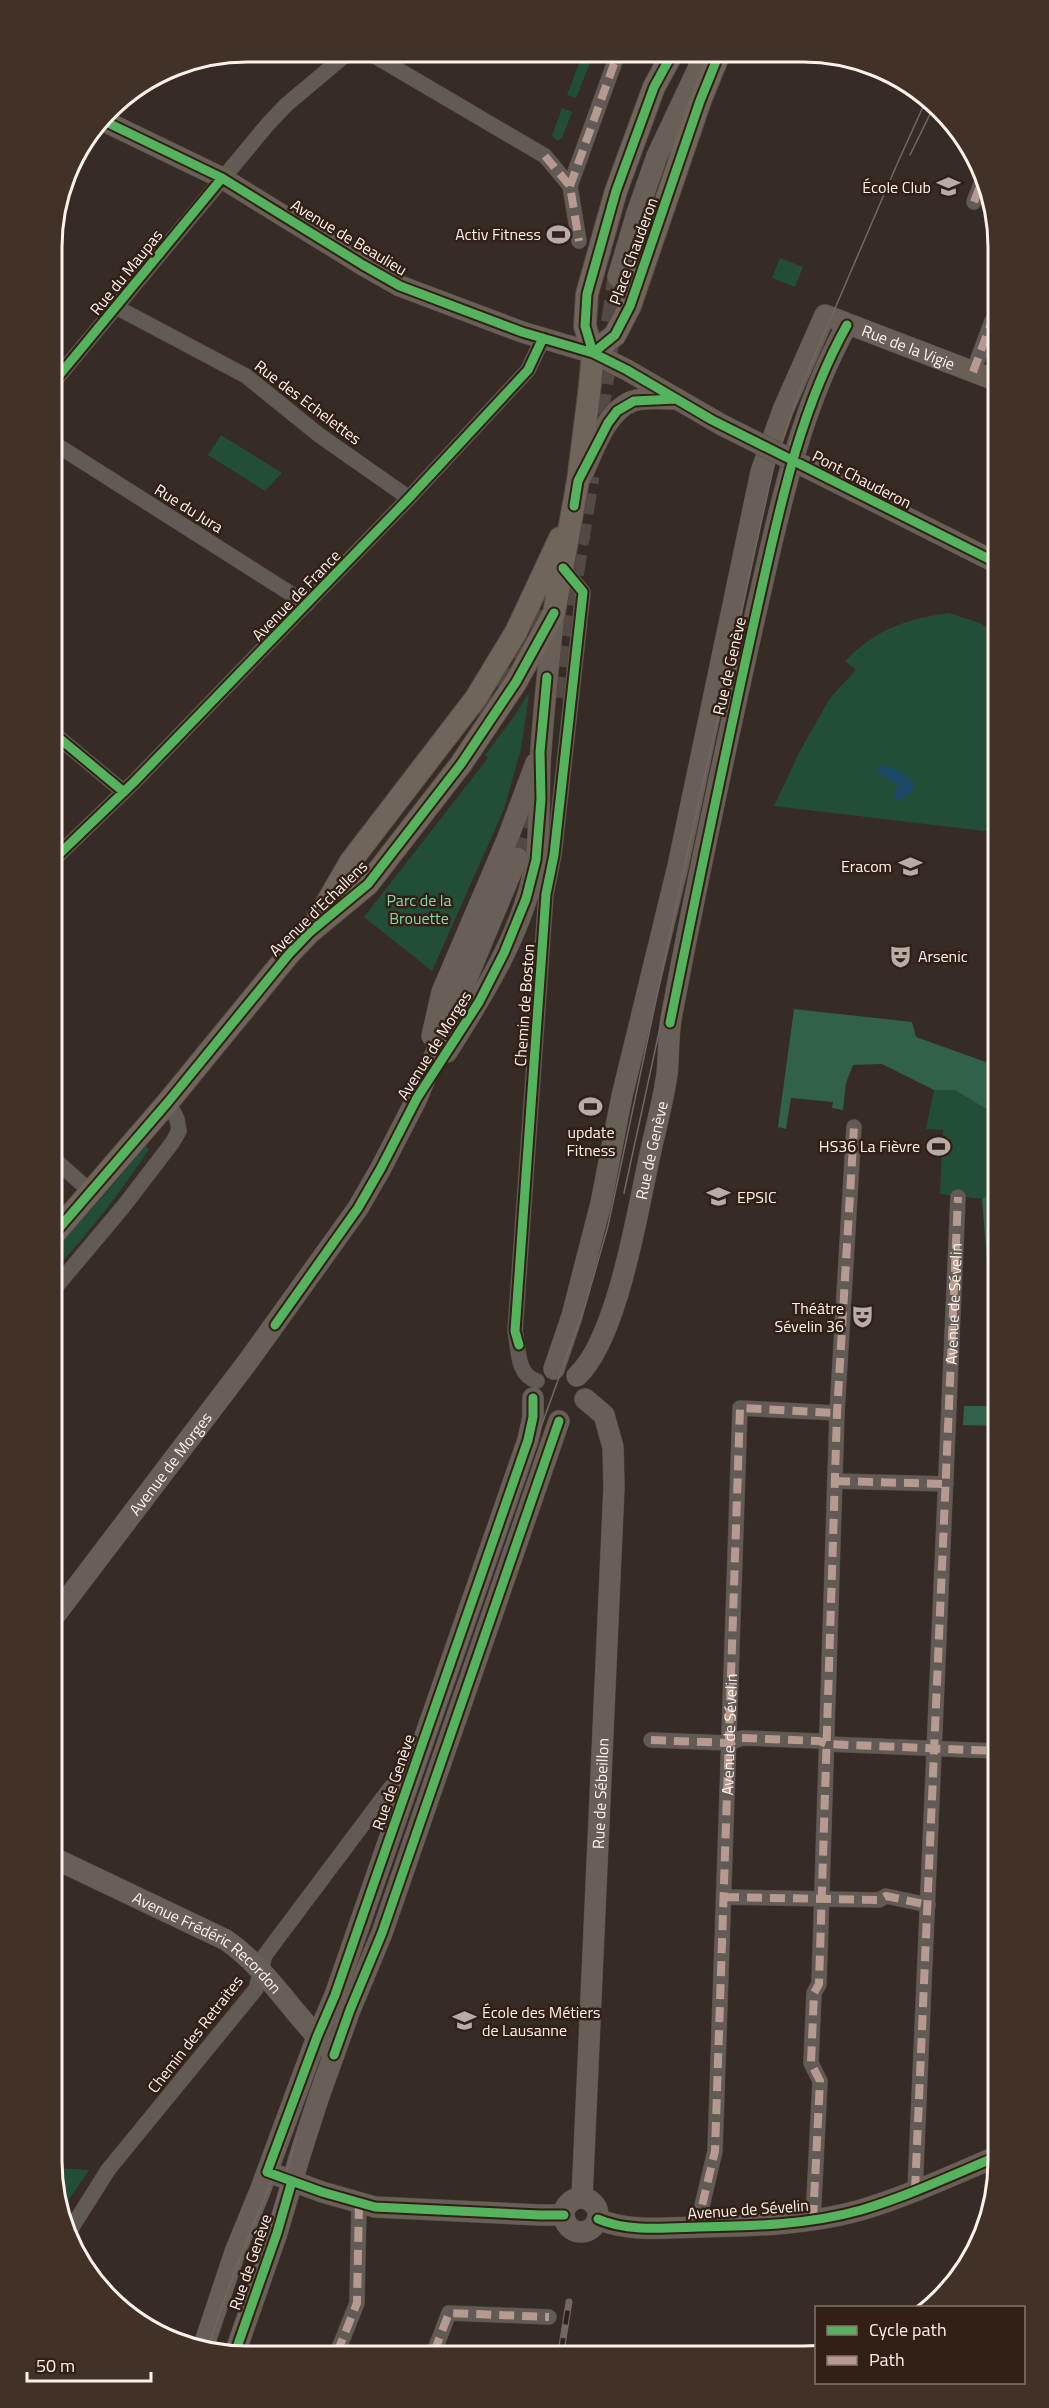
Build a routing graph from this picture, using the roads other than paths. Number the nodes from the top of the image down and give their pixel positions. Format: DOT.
graph roads {
  1 [pos="337,62"];
  2 [pos="385,62"];
  3 [pos="615,62"];
  4 [pos="666,62"];
  5 [pos="701,62"];
  6 [pos="717,62"];
  7 [pos="109,123"];
  8 [pos="222,178"];
  9 [pos="570,186"];
  10 [pos="978,191"];
  11 [pos="974,202"];
  12 [pos="579,241"];
  13 [pos="618,277"];
  14 [pos="116,307"];
  15 [pos="825,315"];
  16 [pos="847,324"];
  17 [pos="543,338"];
  18 [pos="988,345"];
  19 [pos="592,353"];
  20 [pos="62,372"];
  21 [pos="983,375"];
  22 [pos="675,399"];
  23 [pos="62,448"];
  24 [pos="578,482"];
  25 [pos="410,498"];
  26 [pos="574,506"];
  27 [pos="988,558"];
  28 [pos="563,568"];
  29 [pos="308,604"];
  30 [pos="554,614"];
  31 [pos="484,709"];
  32 [pos="62,740"];
  33 [pos="540,752"];
  34 [pos="124,792"];
  35 [pos="62,851"];
  36 [pos="520,853"];
  37 [pos="417,1098"];
  38 [pos="168,1102"];
  39 [pos="854,1127"];
  40 [pos="62,1166"];
  41 [pos="91,1192"];
  42 [pos="958,1197"];
  43 [pos="62,1225"];
  44 [pos="62,1280"];
  45 [pos="554,1369"];
  46 [pos="578,1376"];
  47 [pos="535,1390"];
  48 [pos="585,1399"];
  49 [pos="837,1413"];
  50 [pos="559,1421"];
  51 [pos="835,1481"];
  52 [pos="946,1484"];
  53 [pos="62,1606"];
  54 [pos="651,1740"];
  55 [pos="729,1743"];
  56 [pos="827,1744"];
  57 [pos="935,1749"];
  58 [pos="987,1751"];
  59 [pos="412,1773"];
  60 [pos="62,1861"];
  61 [pos="724,1897"];
  62 [pos="822,1899"];
  63 [pos="928,1905"];
  64 [pos="260,1970"];
  65 [pos="316,2037"];
  66 [pos="334,2055"];
  67 [pos="987,2161"];
  68 [pos="267,2172"];
  69 [pos="292,2181"];
  70 [pos="915,2191"];
  71 [pos="582,2198"];
  72 [pos="359,2204"];
  73 [pos="564,2215"];
  74 [pos="598,2219"];
  75 [pos="813,2220"];
  76 [pos="74,2225"];
  77 [pos="697,2227"];
  78 [pos="549,2317"];
  79 [pos="205,2342"];
  80 [pos="237,2346"];
  81 [pos="340,2346"];
  82 [pos="436,2346"];
  1 -- 8 [label="street, Rue du Maupas"];
  2 -- 9 [label="street"];
  3 -- 9 [label="street"];
  4 -- 19 [label="main road, Place Chauderon"];
  5 -- 13 [label="street"];
  6 -- 19 [label="main road, Place Chauderon"];
  7 -- 8 [label="street, Avenue de Beaulieu"];
  8 -- 14 [label="street, Rue du Maupas"];
  8 -- 17 [label="street, Avenue de Beaulieu"];
  9 -- 12 [label="street"];
  10 -- 11 [label="street"];
  14 -- 20 [label="street, Rue du Maupas"];
  14 -- 25 [label="street, Rue des Echelettes"];
  15 -- 16 [label="street, Rue de la Vigie"];
  15 -- 45 [label="street, Rue de Genève"];
  16 -- 21 [label="street, Rue de la Vigie"];
  16 -- 46 [label="street, Rue de Genève"];
  17 -- 19 [label="street, Avenue de Beaulieu"];
  17 -- 25 [label="street, Avenue de France"];
  18 -- 21 [label="street"];
  19 -- 22 [label="street, Pont Chauderon"];
  19 -- 24 [label="main road, Place Chauderon"];
  22 -- 24 [label="street"];
  22 -- 27 [label="street, Pont Chauderon, bridge"];
  23 -- 29 [label="street, Rue du Jura"];
  24 -- 26 [label="main road, Place Chauderon"];
  25 -- 29 [label="street, Avenue de France"];
  26 -- 28 [label="main road, Avenue d'Echallens"];
  26 -- 31 [label="main road, Avenue d'Echallens"];
  28 -- 30 [label="main road, Avenue d'Echallens"];
  28 -- 47 [label="street, Chemin de Boston"];
  29 -- 34 [label="street, Avenue de France"];
  30 -- 31 [label="main road, Avenue d'Echallens"];
  30 -- 33 [label="street, Avenue de Morges"];
  31 -- 38 [label="main road, Avenue d'Echallens"];
  32 -- 34 [label="street"];
  33 -- 36 [label="street, Avenue de Morges"];
  33 -- 36 [label="street, Avenue de Morges"];
  34 -- 35 [label="street, Avenue de France"];
  36 -- 37 [label="street, Avenue de Morges"];
  36 -- 37 [label="street, Avenue de Morges"];
  37 -- 53 [label="street, Avenue de Morges"];
  38 -- 41 [label="main road, Avenue d'Echallens"];
  38 -- 44 [label="street"];
  39 -- 49 [label="street, Avenue de Sévelin"];
  40 -- 41 [label="street"];
  41 -- 43 [label="main road, Avenue d'Echallens"];
  42 -- 52 [label="street, Avenue de Sévelin"];
  45 -- 46 [label="street"];
  45 -- 47 [label="street"];
  46 -- 48 [label="street"];
  47 -- 50 [label="street"];
  47 -- 59 [label="street, Rue de Genève"];
  48 -- 50 [label="street"];
  48 -- 71 [label="street, Rue de Sébeillon"];
  49 -- 51 [label="street, Avenue de Sévelin"];
  49 -- 55 [label="street, Avenue de Sévelin"];
  50 -- 66 [label="street, Rue de Genève"];
  51 -- 52 [label="street"];
  51 -- 56 [label="street, Avenue de Sévelin"];
  52 -- 57 [label="street, Avenue de Sévelin"];
  54 -- 55 [label="street"];
  55 -- 56 [label="street"];
  55 -- 61 [label="street, Avenue de Sévelin"];
  56 -- 57 [label="street"];
  56 -- 62 [label="street, Avenue de Sévelin"];
  57 -- 58 [label="street"];
  57 -- 63 [label="street, Avenue de Sévelin"];
  59 -- 64 [label="street, Chemin des Retraites"];
  59 -- 65 [label="street, Rue de Genève"];
  60 -- 64 [label="street, Avenue Frédéric Recordon"];
  61 -- 62 [label="street"];
  61 -- 77 [label="street, Avenue de Sévelin"];
  62 -- 63 [label="street"];
  62 -- 75 [label="street, Avenue de Sévelin"];
  63 -- 70 [label="street, Avenue de Sévelin"];
  64 -- 65 [label="street, Avenue Frédéric Recordon"];
  64 -- 76 [label="street, Chemin des Retraites"];
  65 -- 66 [label="street, Avenue Frédéric Recordon"];
  65 -- 68 [label="street, Rue de Genève"];
  66 -- 69 [label="street, Rue de Genève"];
  67 -- 70 [label="street, Avenue de Sévelin"];
  68 -- 69 [label="street"];
  68 -- 79 [label="street, Rue de Genève"];
  69 -- 72 [label="street"];
  69 -- 80 [label="street, Rue de Genève"];
  70 -- 75 [label="street, Avenue de Sévelin"];
  71 -- 73 [label="street"];
  71 -- 74 [label="street"];
  72 -- 73 [label="street"];
  72 -- 81 [label="street"];
  73 -- 74 [label="street"];
  74 -- 77 [label="street, Avenue de Sévelin"];
  75 -- 77 [label="street, Avenue de Sévelin"];
  78 -- 82 [label="street"];
}
